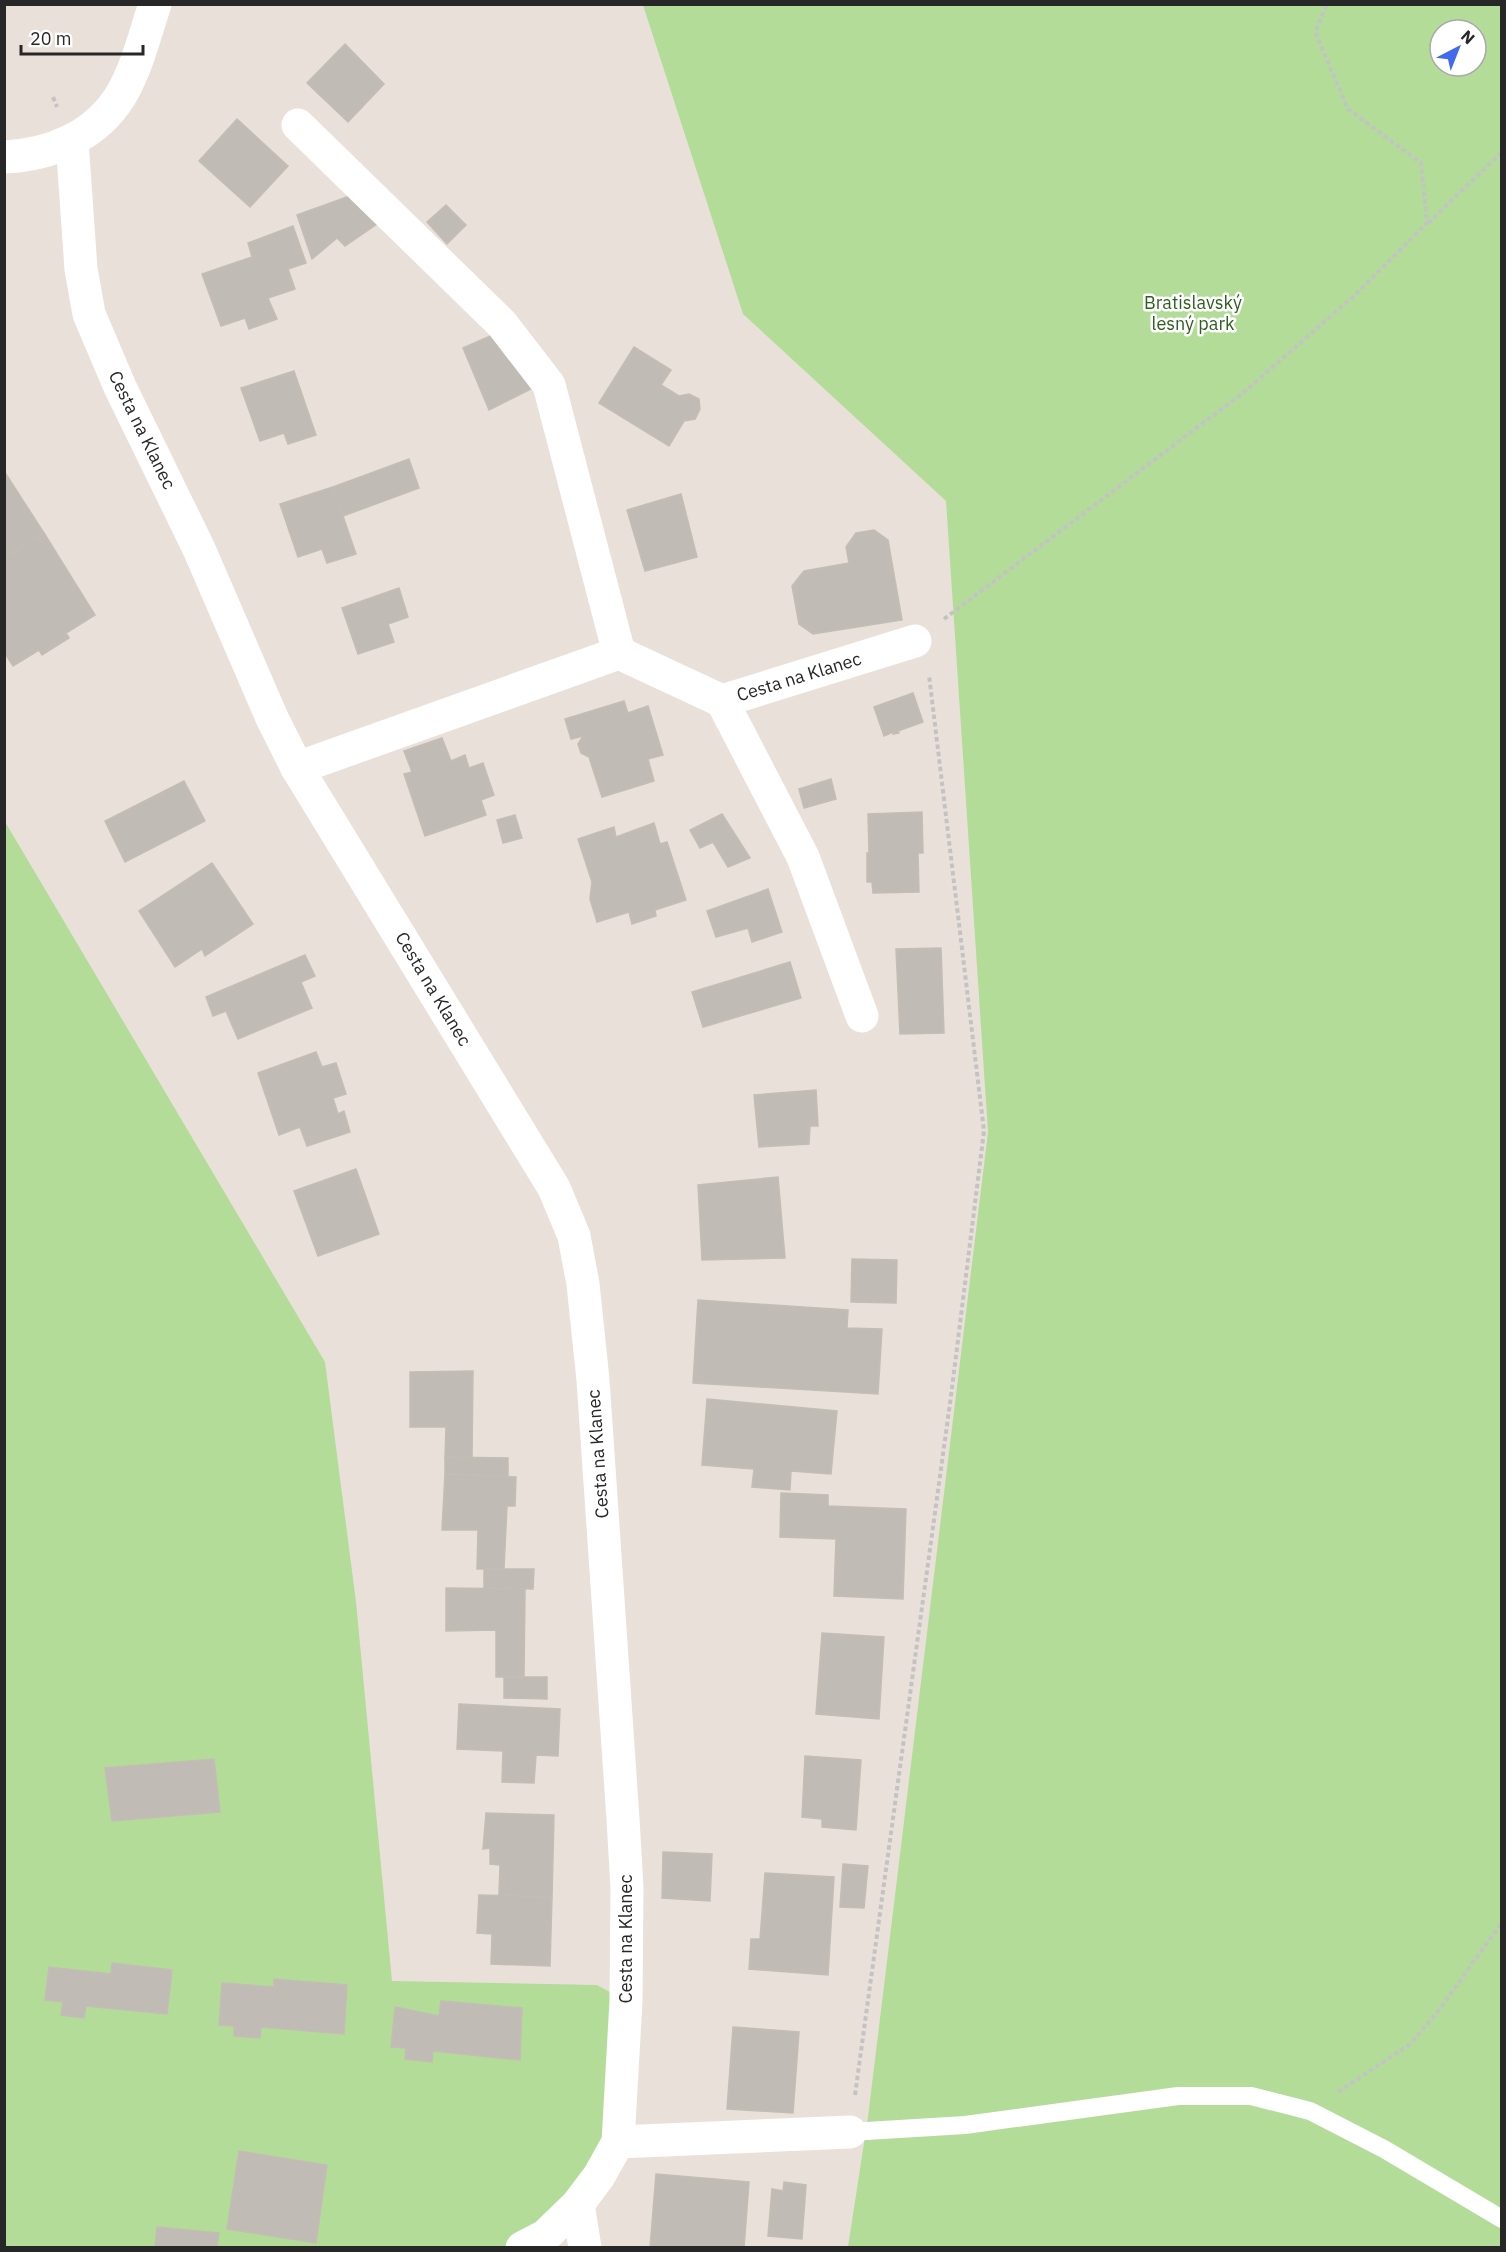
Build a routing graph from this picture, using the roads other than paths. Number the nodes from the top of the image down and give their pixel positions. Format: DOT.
graph roads {
  1 [pos="155,4"];
  2 [pos="298,126"];
  3 [pos="72,141"];
  4 [pos="4,157"];
  5 [pos="915,641"];
  6 [pos="619,653"];
  7 [pos="722,701"];
  8 [pos="297,768"];
  9 [pos="862,1016"];
  10 [pos="850,2132"];
  11 [pos="618,2142"];
  12 [pos="578,2204"];
  13 [pos="1502,2219"];
  14 [pos="522,2247"];
  15 [pos="585,2247"];
  1 -- 3 [label="street"];
  2 -- 6 [label="street"];
  3 -- 4 [label="street"];
  3 -- 8 [label="street, Cesta na Klanec"];
  5 -- 7 [label="street, Cesta na Klanec"];
  6 -- 7 [label="street, Cesta na Klanec"];
  6 -- 8 [label="street"];
  7 -- 9 [label="street"];
  8 -- 11 [label="street, Cesta na Klanec"];
  10 -- 11 [label="street"];
  10 -- 13 [label="lane"];
  11 -- 12 [label="street, Cesta na Klanec"];
  12 -- 14 [label="street, Cesta na Klanec"];
  12 -- 15 [label="street"];
}
